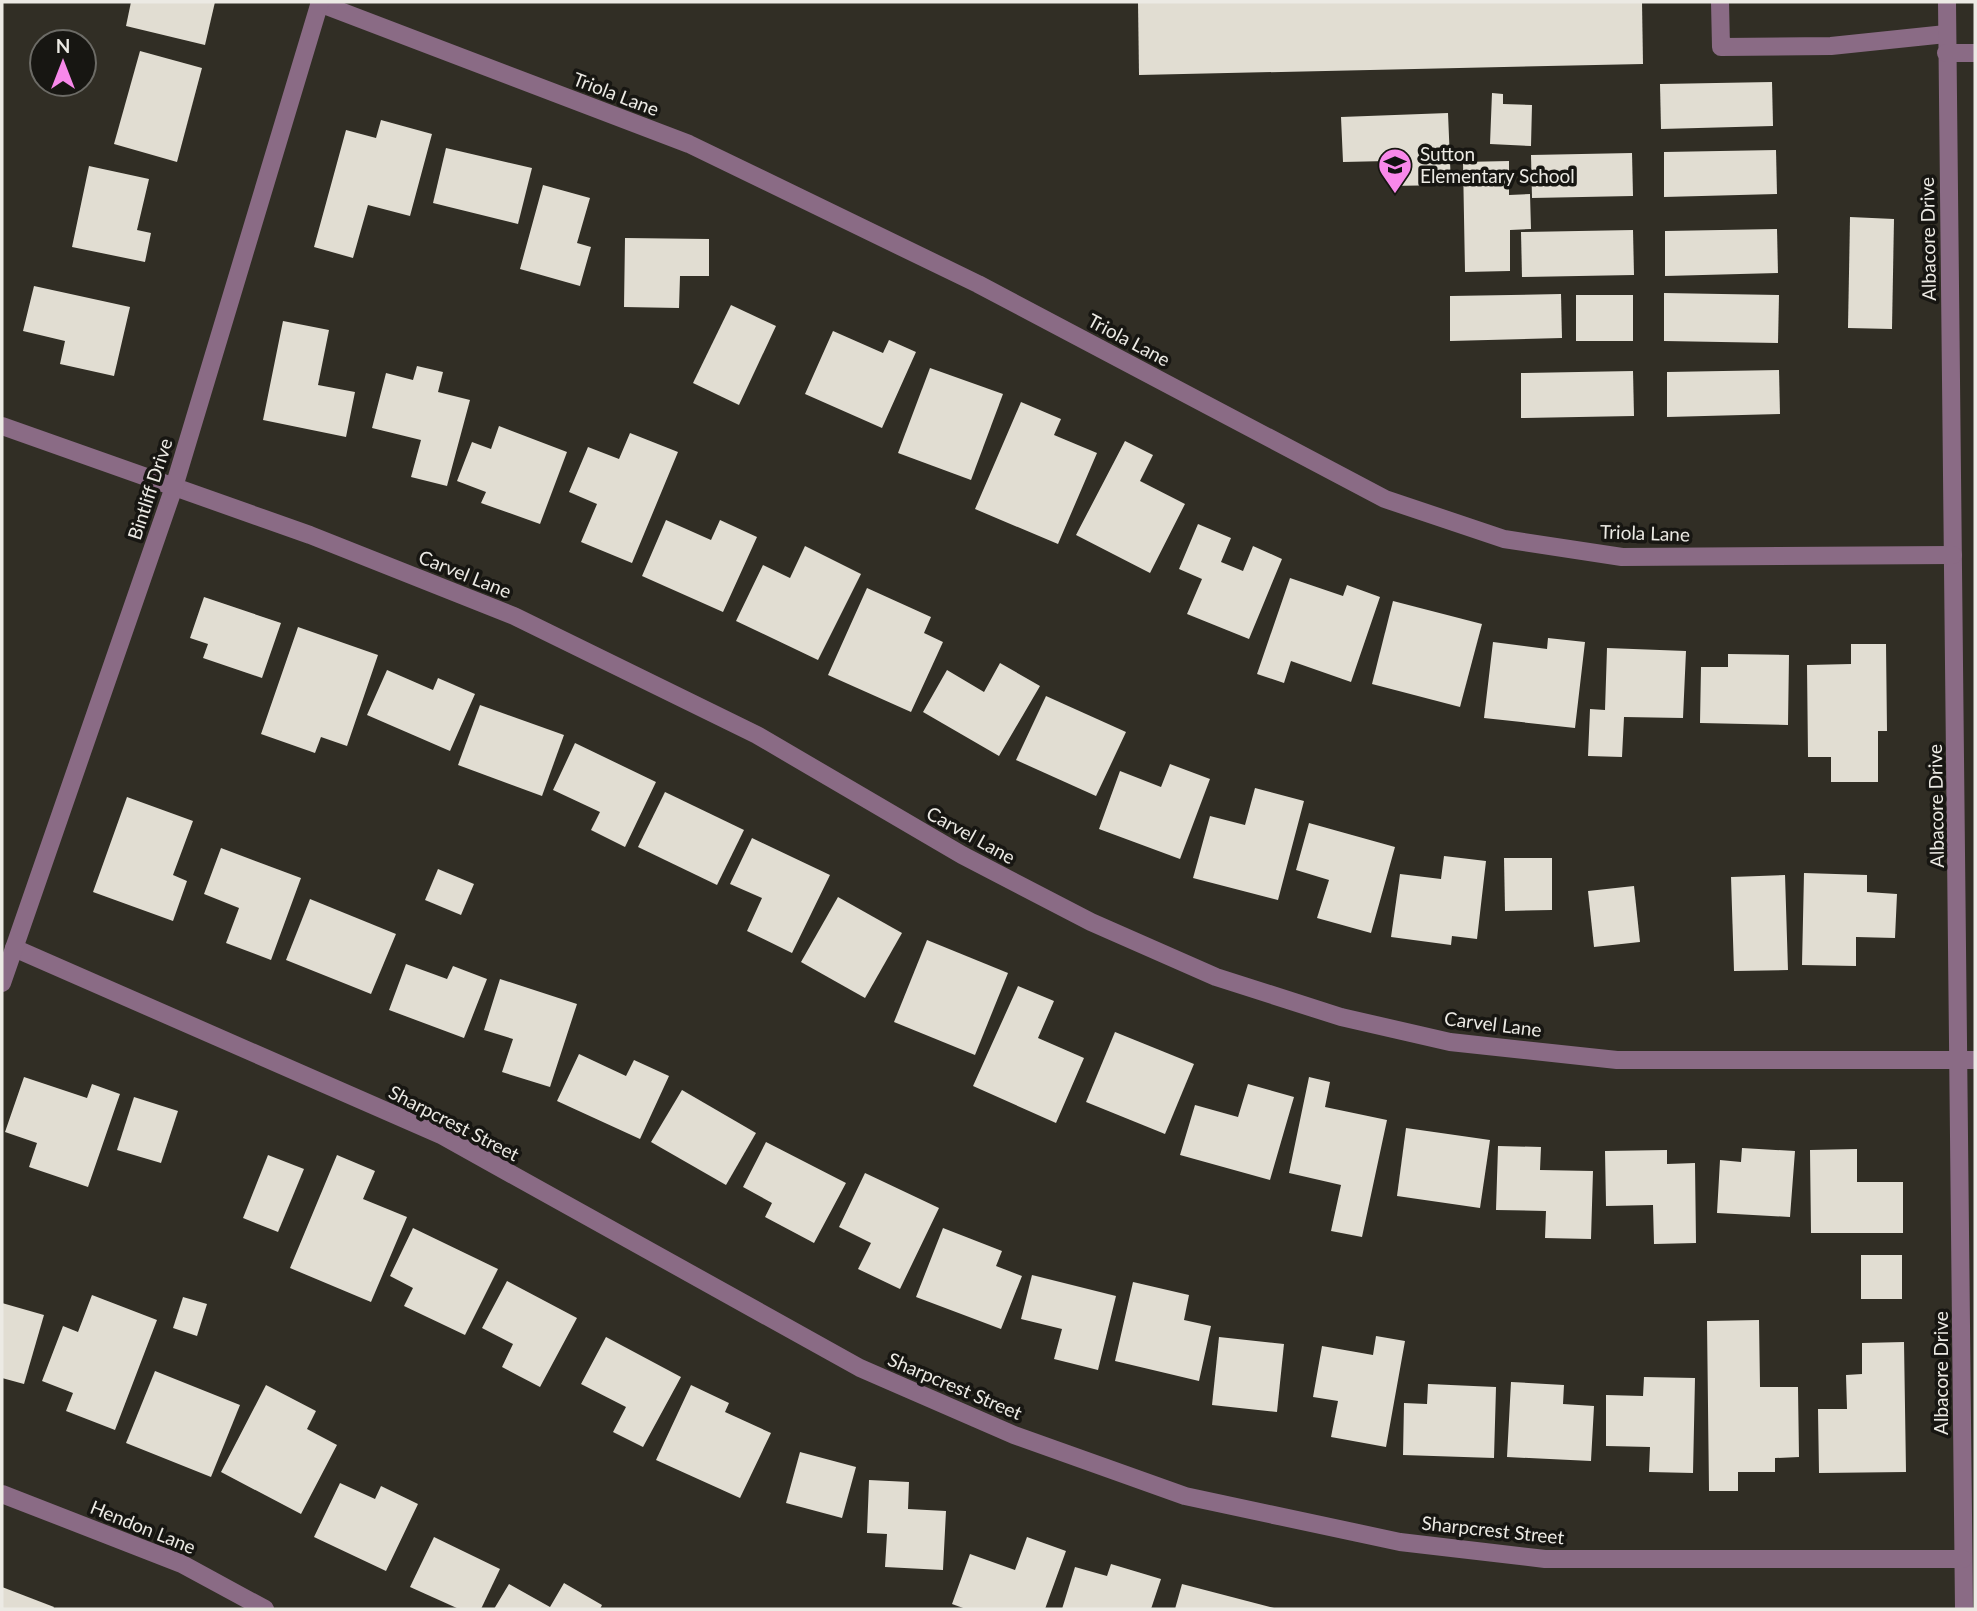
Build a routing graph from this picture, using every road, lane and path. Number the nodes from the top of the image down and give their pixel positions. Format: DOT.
graph roads {
  1 [pos="1720,2"];
  2 [pos="1947,2"];
  3 [pos="320,3"];
  4 [pos="1947,34"];
  5 [pos="1946,53"];
  6 [pos="1975,53"];
  7 [pos="2,426"];
  8 [pos="174,487"];
  9 [pos="1953,555"];
  10 [pos="14,948"];
  11 [pos="2,983"];
  12 [pos="1968,1060"];
  13 [pos="2,1494"];
  14 [pos="1964,1559"];
  15 [pos="265,1609"];
  16 [pos="1964,1609"];
  1 -- 4 [label="street"];
  2 -- 4 [label="street, Albacore Drive"];
  3 -- 8 [label="street, Bintliff Drive"];
  3 -- 9 [label="street, Triola Lane"];
  4 -- 5 [label="street, Albacore Drive"];
  5 -- 6 [label="street"];
  5 -- 9 [label="street, Albacore Drive"];
  7 -- 8 [label="street, Carvel Lane"];
  8 -- 10 [label="street, Bintliff Drive"];
  8 -- 12 [label="street, Carvel Lane"];
  9 -- 12 [label="street, Albacore Drive"];
  10 -- 11 [label="street, Bintliff Drive"];
  10 -- 14 [label="street, Sharpcrest Street"];
  12 -- 14 [label="street, Albacore Drive"];
  13 -- 15 [label="street, Hendon Lane"];
  14 -- 16 [label="street, Albacore Drive"];
}
